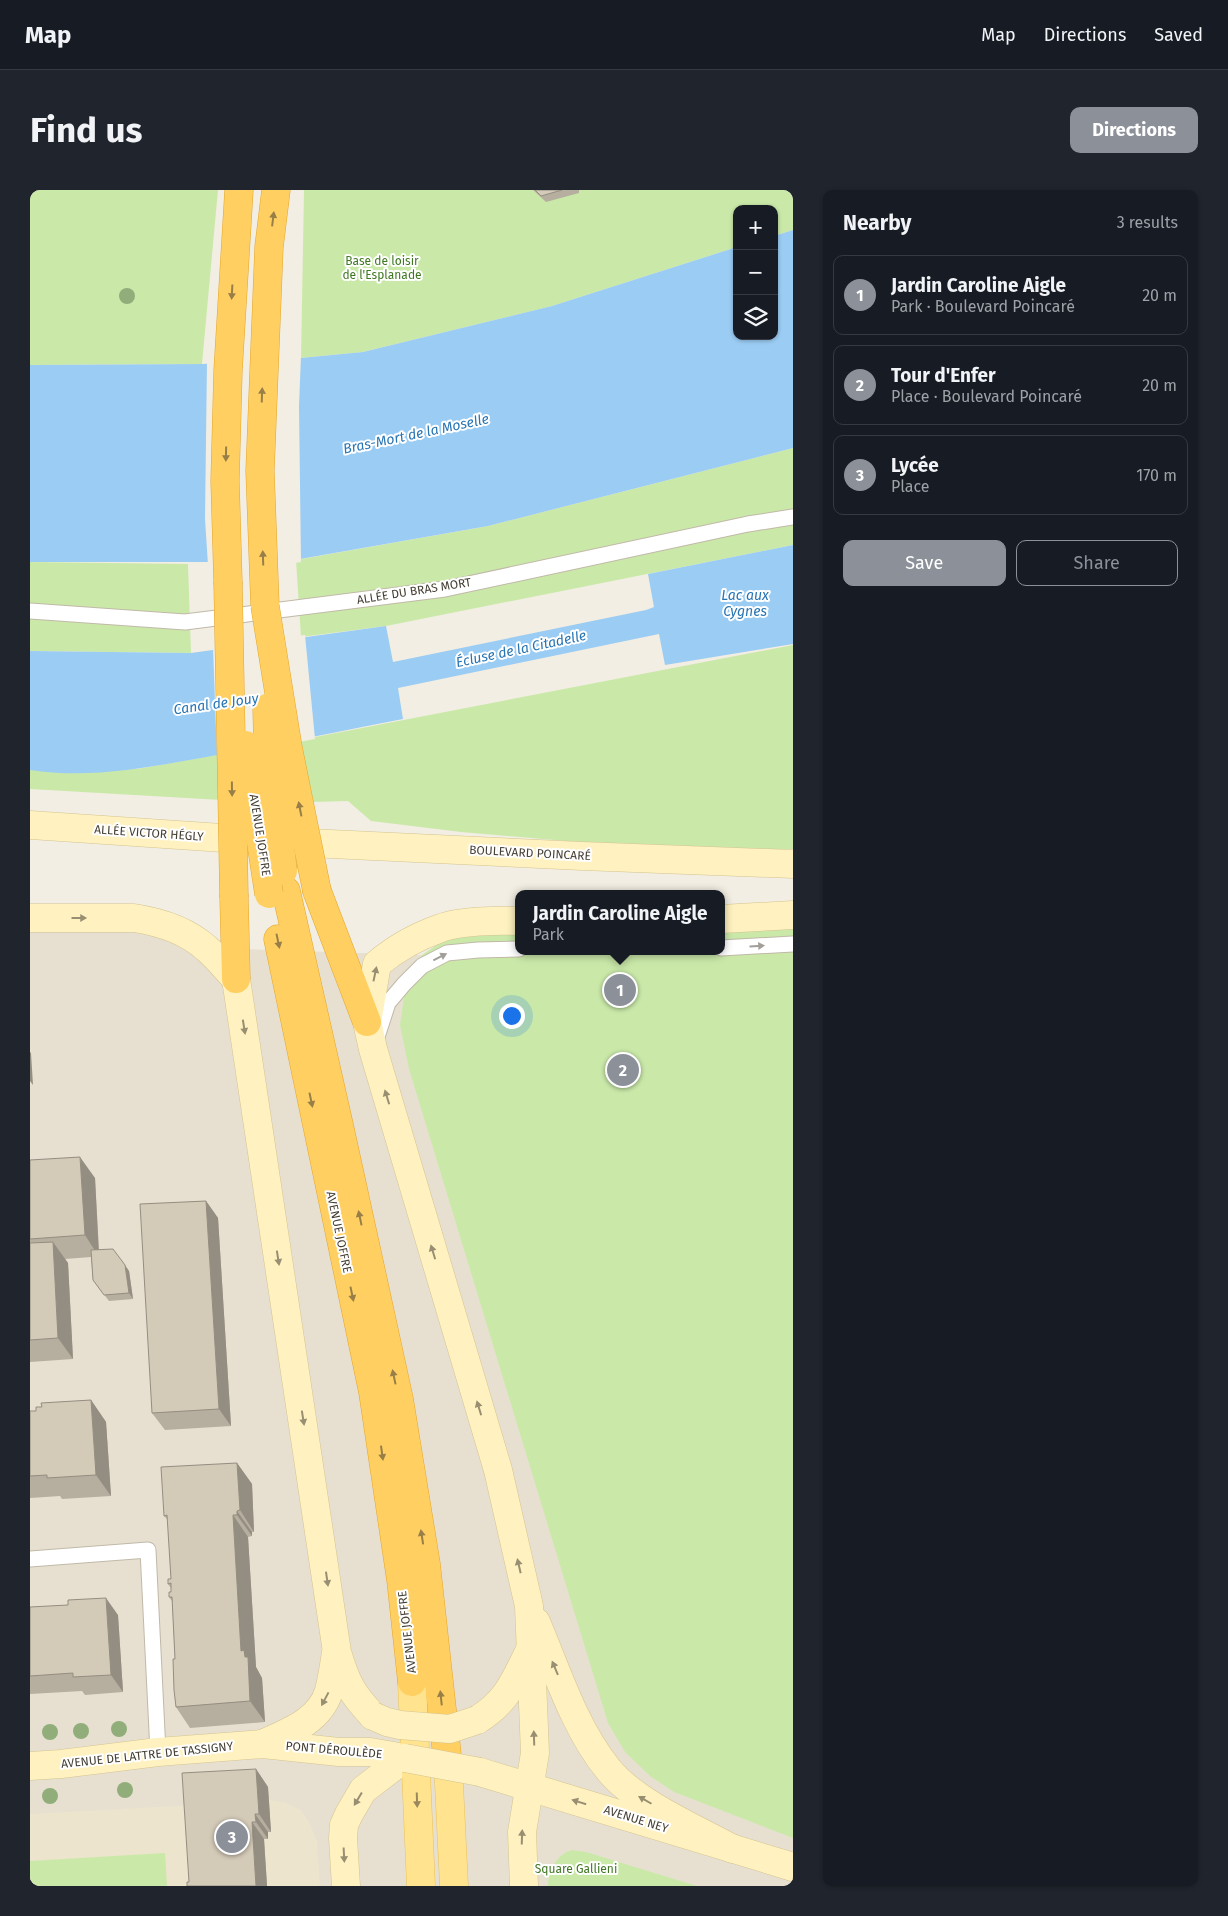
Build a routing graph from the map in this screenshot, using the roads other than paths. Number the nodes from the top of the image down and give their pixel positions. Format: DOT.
graph roads {
  1 [pos="239,190"];
  2 [pos="276,190"];
  3 [pos="793,517"];
  4 [pos="228,582"];
  5 [pos="265,606"];
  6 [pos="30,612"];
  7 [pos="30,824"];
  8 [pos="267,841"];
  9 [pos="793,864"];
  10 [pos="277,892"];
  11 [pos="793,915"];
  12 [pos="30,918"];
  13 [pos="725,919"];
  14 [pos="515,921"];
  15 [pos="793,944"];
  16 [pos="725,948"];
  17 [pos="515,950"];
  18 [pos="236,979"];
  19 [pos="367,1022"];
  20 [pos="373,1050"];
  21 [pos="30,1558"];
  22 [pos="529,1606"];
  23 [pos="531,1648"];
  24 [pos="337,1652"];
  25 [pos="412,1682"];
  26 [pos="263,1744"];
  27 [pos="158,1752"];
  28 [pos="448,1764"];
  29 [pos="30,1766"];
  30 [pos="376,1766"];
  31 [pos="480,1772"];
  32 [pos="530,1787"];
  33 [pos="733,1849"];
  34 [pos="793,1867"];
  35 [pos="346,1886"];
  36 [pos="421,1886"];
  37 [pos="454,1886"];
  38 [pos="524,1886"];
  1 -- 4 [label="highway, one-way"];
  5 -- 2 [label="highway, one-way"];
  3 -- 6 [label="lane, ALLÉE DU BRAS MORT"];
  4 -- 10 [label="highway, AVENUE JOFFRE, bridge"];
  4 -- 18 [label="highway, one-way, bridge"];
  5 -- 10 [label="highway, AVENUE JOFFRE, bridge"];
  19 -- 5 [label="highway, one-way, bridge"];
  7 -- 8 [label="street, ALLÉE VICTOR HÉGLY"];
  8 -- 9 [label="street, BOULEVARD POINCARÉ"];
  10 -- 25 [label="highway, AVENUE JOFFRE, one-way"];
  28 -- 10 [label="highway, AVENUE JOFFRE, one-way"];
  11 -- 13 [label="street"];
  12 -- 18 [label="street, one-way"];
  19 -- 14 [label="street, one-way"];
  16 -- 15 [label="lane, one-way"];
  20 -- 17 [label="lane, one-way"];
  18 -- 24 [label="street, one-way"];
  19 -- 20 [label="street"];
  22 -- 20 [label="street, one-way"];
  21 -- 27 [label="lane"];
  22 -- 23 [label="street"];
  33 -- 22 [label="street, one-way"];
  23 -- 24 [label="street, bridge"];
  32 -- 23 [label="street, one-way"];
  24 -- 26 [label="street, one-way"];
  25 -- 36 [label="main road, AVENUE JOFFRE, one-way"];
  26 -- 27 [label="street, AVENUE DE LATTRE DE TASSIGNY"];
  26 -- 30 [label="street, PONT DÉROULÈDE"];
  27 -- 29 [label="street, AVENUE DE LATTRE DE TASSIGNY"];
  28 -- 37 [label="main road, AVENUE JOFFRE"];
  30 -- 31 [label="street, PONT DÉROULÈDE, bridge"];
  30 -- 35 [label="street, PONT DÉROULÈDE, one-way"];
  31 -- 32 [label="street, AVENUE NEY"];
  33 -- 32 [label="street, AVENUE NEY, one-way"];
  38 -- 32 [label="street, one-way"];
  33 -- 34 [label="street, AVENUE NEY"];
}
